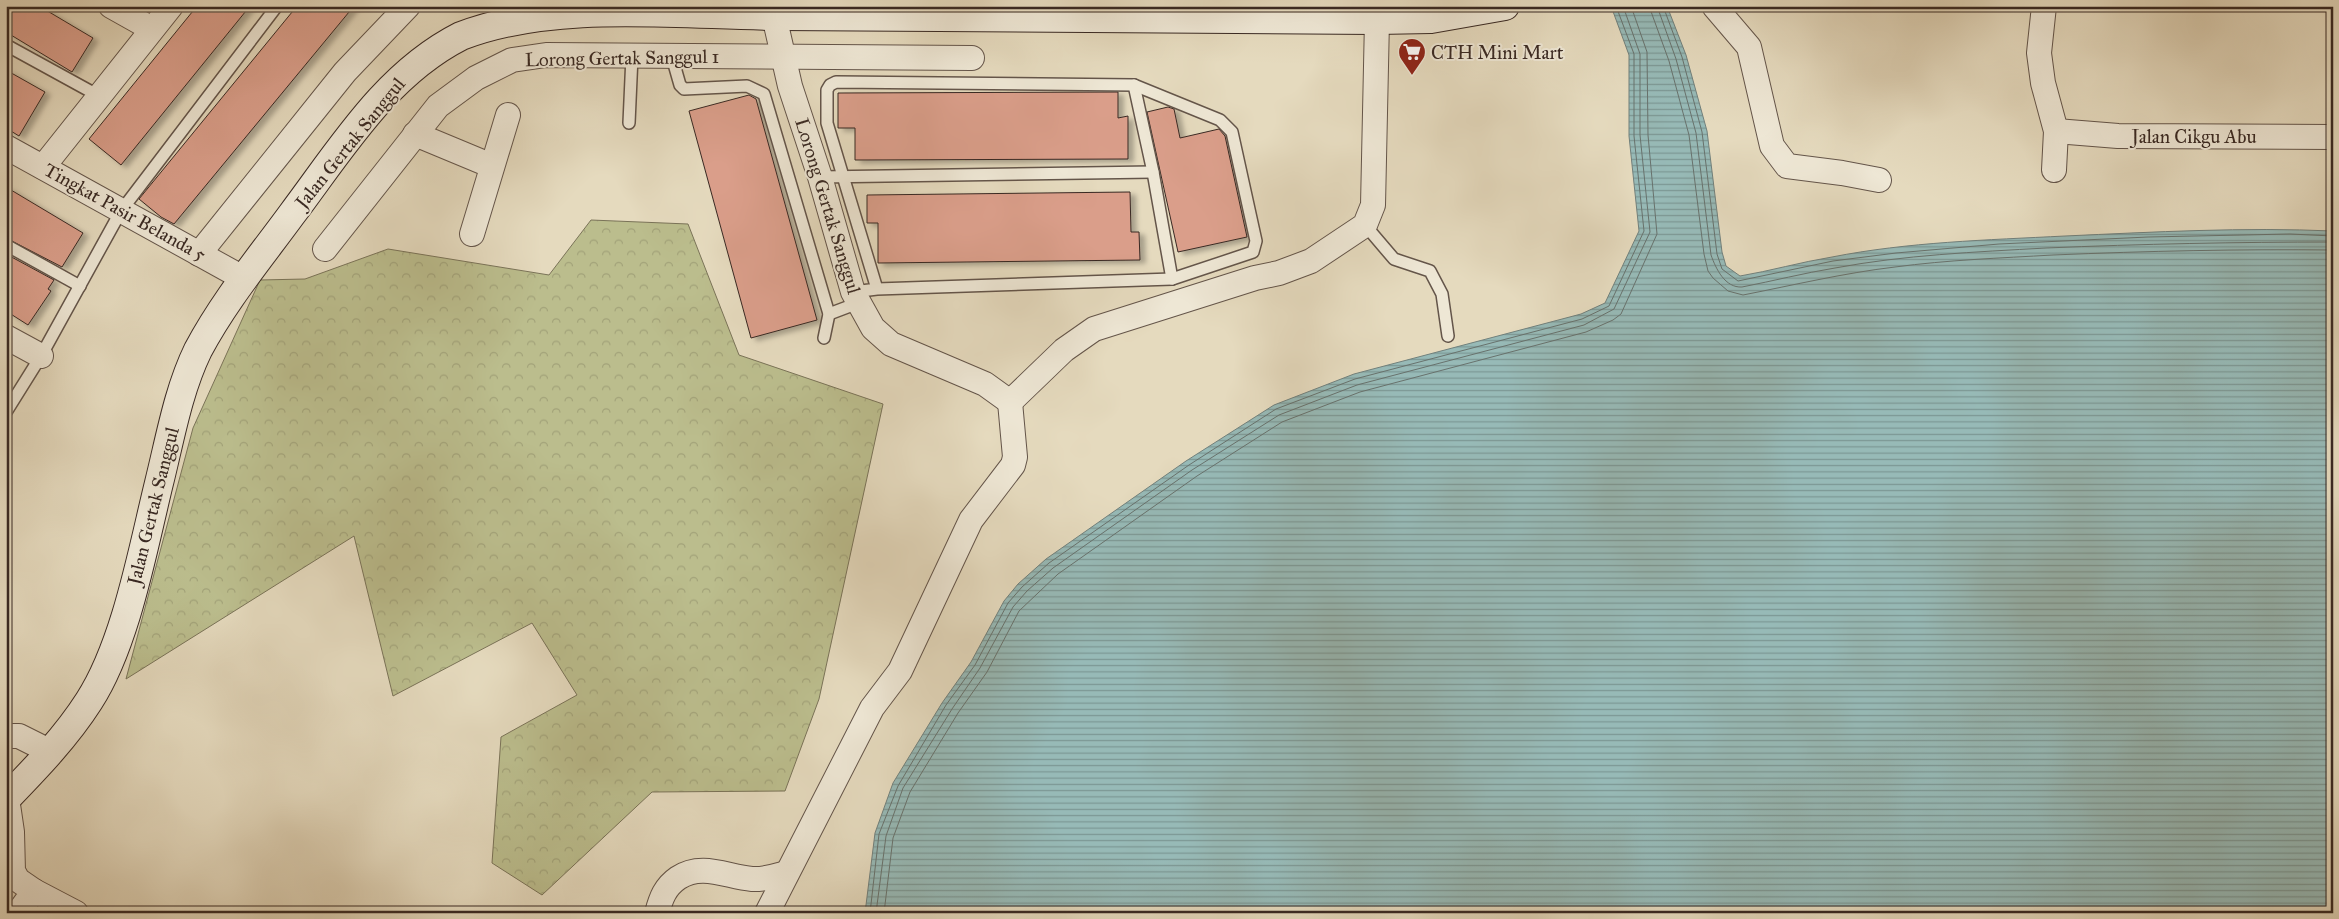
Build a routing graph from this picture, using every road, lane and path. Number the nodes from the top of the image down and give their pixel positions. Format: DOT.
graph roads {
  1 [pos="111,6"];
  2 [pos="171,6"];
  3 [pos="277,6"];
  4 [pos="408,6"];
  5 [pos="1505,6"];
  6 [pos="1714,6"];
  7 [pos="2044,6"];
  8 [pos="609,7"];
  9 [pos="907,11"];
  10 [pos="1008,11"];
  11 [pos="1161,12"];
  12 [pos="1371,15"];
  13 [pos="774,16"];
  14 [pos="152,29"];
  15 [pos="6,45"];
  16 [pos="783,55"];
  17 [pos="632,56"];
  18 [pos="672,57"];
  19 [pos="972,58"];
  20 [pos="1134,85"];
  21 [pos="99,96"];
  22 [pos="508,115"];
  23 [pos="629,124"];
  24 [pos="2056,131"];
  25 [pos="415,134"];
  26 [pos="2333,137"];
  27 [pos="6,147"];
  28 [pos="492,166"];
  29 [pos="44,167"];
  30 [pos="2054,170"];
  31 [pos="1153,172"];
  32 [pos="831,176"];
  33 [pos="1879,180"];
  34 [pos="121,211"];
  35 [pos="1365,225"];
  36 [pos="472,234"];
  37 [pos="6,245"];
  38 [pos="325,249"];
  39 [pos="198,254"];
  40 [pos="243,278"];
  41 [pos="1172,280"];
  42 [pos="80,286"];
  43 [pos="863,295"];
  44 [pos="829,314"];
  45 [pos="1448,336"];
  46 [pos="6,337"];
  47 [pos="824,338"];
  48 [pos="41,356"];
  49 [pos="1010,402"];
  50 [pos="6,412"];
  51 [pos="6,736"];
  52 [pos="51,752"];
  53 [pos="7,798"];
  54 [pos="786,873"];
  55 [pos="34,891"];
  56 [pos="18,913"];
  57 [pos="76,913"];
  58 [pos="657,913"];
  59 [pos="767,913"];
  1 -- 14 [label="street"];
  2 -- 14 [label="street"];
  3 -- 34 [label="lane"];
  4 -- 39 [label="street"];
  5 -- 12 [label="main road, Jalan Gertak Sanggul"];
  6 -- 33 [label="street"];
  7 -- 24 [label="street"];
  8 -- 13 [label="main road, Jalan Gertak Sanggul"];
  8 -- 40 [label="main road, Jalan Gertak Sanggul"];
  9 -- 10 [label="main road, Jalan Gertak Sanggul"];
  9 -- 13 [label="main road, Jalan Gertak Sanggul"];
  10 -- 11 [label="main road, Jalan Gertak Sanggul"];
  11 -- 12 [label="main road, Jalan Gertak Sanggul"];
  12 -- 35 [label="street"];
  13 -- 16 [label="street, Lorong Gertak Sanggul"];
  14 -- 21 [label="street"];
  15 -- 21 [label="lane"];
  16 -- 18 [label="street, Lorong Gertak Sanggul 1"];
  16 -- 19 [label="street, Lorong Gertak Sanggul 1"];
  16 -- 32 [label="street, Lorong Gertak Sanggul"];
  17 -- 18 [label="street, Lorong Gertak Sanggul 1"];
  17 -- 23 [label="lane"];
  17 -- 25 [label="street, Lorong Gertak Sanggul 1"];
  18 -- 44 [label="lane"];
  20 -- 31 [label="lane"];
  20 -- 32 [label="lane"];
  20 -- 41 [label="lane"];
  21 -- 29 [label="street"];
  22 -- 28 [label="street"];
  24 -- 26 [label="street, Jalan Cikgu Abu"];
  24 -- 30 [label="street"];
  25 -- 28 [label="street"];
  25 -- 38 [label="street, Lorong Gertak Sanggul 1"];
  27 -- 29 [label="street, Tingkat Pasir Belanda 5"];
  28 -- 36 [label="street"];
  29 -- 34 [label="street, Tingkat Pasir Belanda 5"];
  31 -- 32 [label="lane"];
  31 -- 41 [label="lane"];
  32 -- 43 [label="street, Lorong Gertak Sanggul"];
  34 -- 39 [label="street, Tingkat Pasir Belanda 5"];
  34 -- 42 [label="lane"];
  35 -- 45 [label="lane"];
  35 -- 49 [label="street"];
  37 -- 42 [label="lane"];
  39 -- 40 [label="street, Tingkat Pasir Belanda 5"];
  40 -- 52 [label="main road, Jalan Gertak Sanggul"];
  41 -- 43 [label="lane"];
  42 -- 48 [label="lane"];
  43 -- 44 [label="lane"];
  43 -- 49 [label="street, Lorong Gertak Sanggul"];
  44 -- 47 [label="lane"];
  46 -- 48 [label="street"];
  48 -- 50 [label="lane"];
  49 -- 54 [label="street"];
  51 -- 52 [label="street"];
  52 -- 53 [label="main road, Jalan Gertak Sanggul"];
  53 -- 55 [label="street"];
  54 -- 58 [label="street"];
  54 -- 59 [label="street"];
  55 -- 56 [label="street"];
  55 -- 57 [label="street"];
}
